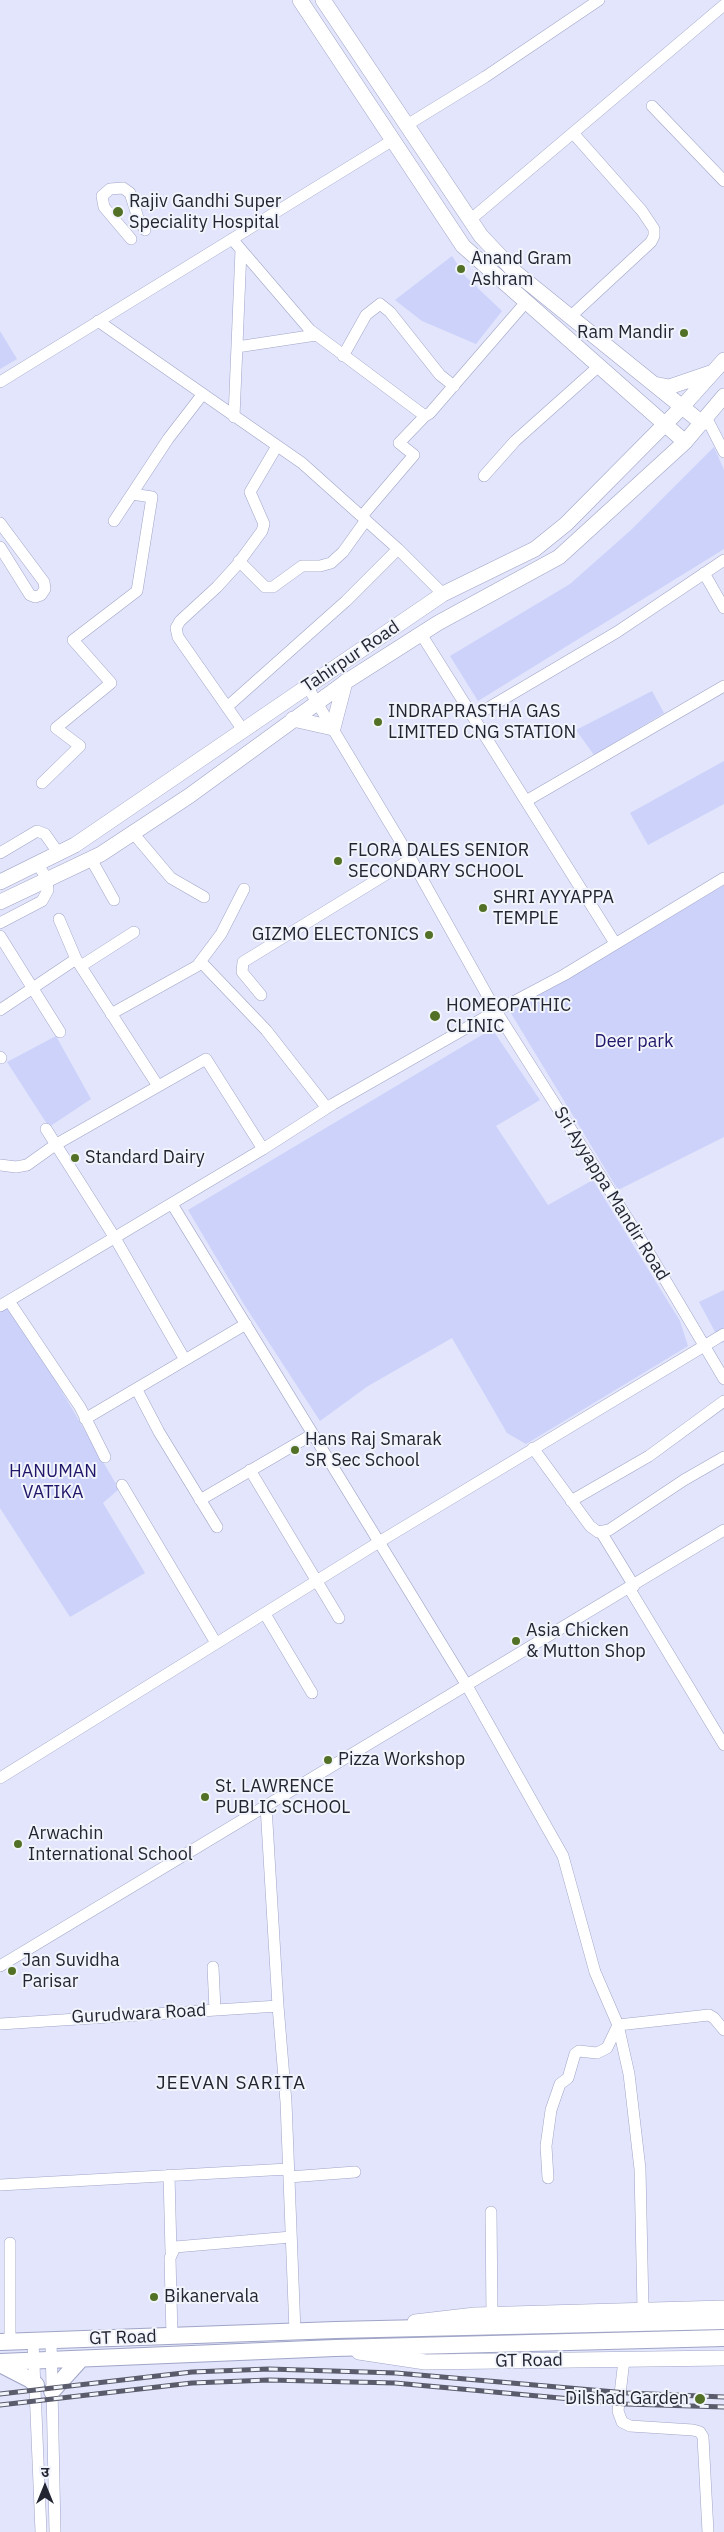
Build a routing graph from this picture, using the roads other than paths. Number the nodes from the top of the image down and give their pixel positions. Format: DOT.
graph roads {
  1 [pos="300,0"];
  2 [pos="323,0"];
  3 [pos="599,0"];
  4 [pos="724,5"];
  5 [pos="652,106"];
  6 [pos="407,124"];
  7 [pos="573,133"];
  8 [pos="393,140"];
  9 [pos="724,181"];
  10 [pos="470,220"];
  11 [pos="146,230"];
  12 [pos="131,239"];
  13 [pos="232,239"];
  14 [pos="241,250"];
  15 [pos="526,302"];
  16 [pos="570,317"];
  17 [pos="98,321"];
  18 [pos="316,335"];
  19 [pos="237,347"];
  20 [pos="343,356"];
  21 [pos="724,360"];
  22 [pos="599,366"];
  23 [pos="714,371"];
  24 [pos="0,382"];
  25 [pos="654,384"];
  26 [pos="454,386"];
  27 [pos="202,395"];
  28 [pos="724,396"];
  29 [pos="681,408"];
  30 [pos="425,416"];
  31 [pos="234,417"];
  32 [pos="704,420"];
  33 [pos="665,424"];
  34 [pos="685,442"];
  35 [pos="277,446"];
  36 [pos="724,452"];
  37 [pos="484,476"];
  38 [pos="132,494"];
  39 [pos="364,518"];
  40 [pos="114,521"];
  41 [pos="0,523"];
  42 [pos="0,547"];
  43 [pos="398,549"];
  44 [pos="724,560"];
  45 [pos="239,561"];
  46 [pos="704,573"];
  47 [pos="443,594"];
  48 [pos="724,608"];
  49 [pos="421,634"];
  50 [pos="345,682"];
  51 [pos="307,686"];
  52 [pos="724,686"];
  53 [pos="317,702"];
  54 [pos="227,707"];
  55 [pos="473,717"];
  56 [pos="293,719"];
  57 [pos="333,728"];
  58 [pos="243,730"];
  59 [pos="42,783"];
  60 [pos="526,802"];
  61 [pos="133,833"];
  62 [pos="0,853"];
  63 [pos="59,854"];
  64 [pos="91,859"];
  65 [pos="411,859"];
  66 [pos="37,864"];
  67 [pos="724,878"];
  68 [pos="47,879"];
  69 [pos="0,882"];
  70 [pos="244,889"];
  71 [pos="204,896"];
  72 [pos="114,900"];
  73 [pos="0,902"];
  74 [pos="59,919"];
  75 [pos="0,924"];
  76 [pos="134,932"];
  77 [pos="0,936"];
  78 [pos="615,943"];
  79 [pos="201,962"];
  80 [pos="78,963"];
  81 [pos="32,989"];
  82 [pos="261,995"];
  83 [pos="0,1010"];
  84 [pos="496,1011"];
  85 [pos="112,1014"];
  86 [pos="60,1032"];
  87 [pos="158,1086"];
  88 [pos="327,1108"];
  89 [pos="46,1129"];
  90 [pos="55,1145"];
  91 [pos="264,1149"];
  92 [pos="0,1165"];
  93 [pos="172,1204"];
  94 [pos="115,1238"];
  95 [pos="5,1304"];
  96 [pos="246,1324"];
  97 [pos="724,1334"];
  98 [pos="704,1346"];
  99 [pos="185,1360"];
  100 [pos="724,1379"];
  101 [pos="137,1390"];
  102 [pos="724,1401"];
  103 [pos="85,1419"];
  104 [pos="313,1434"];
  105 [pos="533,1448"];
  106 [pos="106,1457"];
  107 [pos="724,1457"];
  108 [pos="250,1470"];
  109 [pos="122,1485"];
  110 [pos="200,1500"];
  111 [pos="571,1501"];
  112 [pos="217,1527"];
  113 [pos="724,1530"];
  114 [pos="602,1532"];
  115 [pos="379,1542"];
  116 [pos="316,1581"];
  117 [pos="631,1587"];
  118 [pos="265,1614"];
  119 [pos="339,1618"];
  120 [pos="216,1643"];
  121 [pos="466,1684"];
  122 [pos="312,1693"];
  123 [pos="724,1745"];
  124 [pos="0,1778"];
  125 [pos="266,1806"];
  126 [pos="0,1966"];
  127 [pos="212,1967"];
  128 [pos="278,2006"];
  129 [pos="215,2010"];
  130 [pos="0,2024"];
  131 [pos="618,2025"];
  132 [pos="724,2030"];
  133 [pos="355,2172"];
  134 [pos="288,2173"];
  135 [pos="169,2175"];
  136 [pos="548,2178"];
  137 [pos="0,2185"];
  138 [pos="491,2212"];
  139 [pos="291,2237"];
  140 [pos="10,2243"];
  141 [pos="171,2252"];
  142 [pos="724,2308"];
  143 [pos="643,2309"];
  144 [pos="492,2315"];
  145 [pos="724,2321"];
  146 [pos="336,2330"];
  147 [pos="296,2332"];
  148 [pos="172,2336"];
  149 [pos="724,2338"];
  150 [pos="51,2340"];
  151 [pos="33,2341"];
  152 [pos="5,2342"];
  153 [pos="335,2348"];
  154 [pos="724,2358"];
  155 [pos="51,2359"];
  156 [pos="81,2359"];
  157 [pos="34,2360"];
  158 [pos="624,2360"];
  159 [pos="0,2363"];
  160 [pos="36,2385"];
  161 [pos="52,2391"];
  162 [pos="55,2510"];
  163 [pos="41,2511"];
  164 [pos="37,2532"];
  165 [pos="41,2532"];
  166 [pos="56,2532"];
  167 [pos="62,2532"];
  168 [pos="708,2532"];
  1 -- 8 [label="main road"];
  2 -- 6 [label="main road"];
  3 -- 6 [label="street"];
  4 -- 7 [label="street"];
  5 -- 9 [label="street"];
  6 -- 10 [label="main road"];
  7 -- 10 [label="street"];
  7 -- 16 [label="street"];
  8 -- 13 [label="street"];
  8 -- 15 [label="main road"];
  10 -- 16 [label="main road"];
  11 -- 12 [label="street"];
  13 -- 14 [label="street"];
  13 -- 17 [label="street"];
  14 -- 18 [label="street"];
  14 -- 19 [label="street"];
  15 -- 22 [label="main road"];
  15 -- 26 [label="street"];
  16 -- 25 [label="main road"];
  17 -- 24 [label="street"];
  17 -- 27 [label="street"];
  18 -- 19 [label="street"];
  18 -- 20 [label="street"];
  19 -- 31 [label="street"];
  20 -- 26 [label="street"];
  20 -- 30 [label="street"];
  21 -- 23 [label="main road, Tahirpur Road"];
  22 -- 33 [label="main road"];
  22 -- 37 [label="street"];
  23 -- 25 [label="main road"];
  23 -- 29 [label="main road, Tahirpur Road"];
  25 -- 29 [label="main road"];
  26 -- 30 [label="street"];
  27 -- 31 [label="street"];
  27 -- 38 [label="street"];
  28 -- 32 [label="main road, Tahirpur Road"];
  29 -- 32 [label="main road"];
  29 -- 33 [label="main road, Tahirpur Road"];
  30 -- 39 [label="street"];
  31 -- 35 [label="street"];
  32 -- 34 [label="main road, Tahirpur Road"];
  32 -- 36 [label="street"];
  33 -- 34 [label="main road"];
  33 -- 47 [label="main road, Tahirpur Road"];
  34 -- 49 [label="main road, Tahirpur Road"];
  35 -- 39 [label="street"];
  35 -- 45 [label="street"];
  38 -- 40 [label="street"];
  38 -- 59 [label="street"];
  39 -- 43 [label="street"];
  39 -- 45 [label="street"];
  41 -- 42 [label="street"];
  43 -- 47 [label="street"];
  43 -- 54 [label="street"];
  44 -- 46 [label="street"];
  45 -- 54 [label="street"];
  46 -- 48 [label="street"];
  46 -- 55 [label="street"];
  47 -- 51 [label="main road, Tahirpur Road"];
  49 -- 50 [label="main road, Tahirpur Road"];
  49 -- 55 [label="street"];
  50 -- 53 [label="main road, Tahirpur Road"];
  50 -- 57 [label="main road"];
  51 -- 53 [label="street, Sri Ayyappa Mandir Road"];
  51 -- 58 [label="main road, Tahirpur Road"];
  52 -- 60 [label="street"];
  53 -- 56 [label="main road, Tahirpur Road"];
  53 -- 57 [label="street, Sri Ayyappa Mandir Road"];
  54 -- 58 [label="street"];
  55 -- 60 [label="street"];
  56 -- 57 [label="main road"];
  56 -- 61 [label="main road, Tahirpur Road"];
  57 -- 65 [label="street, Sri Ayyappa Mandir Road"];
  58 -- 63 [label="main road, Tahirpur Road"];
  60 -- 78 [label="street"];
  61 -- 64 [label="main road, Tahirpur Road"];
  61 -- 71 [label="street"];
  62 -- 63 [label="street"];
  63 -- 66 [label="main road, Tahirpur Road"];
  64 -- 68 [label="main road, Tahirpur Road"];
  64 -- 72 [label="street"];
  65 -- 82 [label="street"];
  65 -- 84 [label="street, Sri Ayyappa Mandir Road"];
  66 -- 68 [label="street"];
  66 -- 69 [label="main road, Tahirpur Road"];
  67 -- 78 [label="street"];
  68 -- 73 [label="main road, Tahirpur Road"];
  68 -- 75 [label="street"];
  70 -- 79 [label="street"];
  74 -- 80 [label="street"];
  76 -- 80 [label="street"];
  77 -- 81 [label="street"];
  78 -- 84 [label="street"];
  79 -- 85 [label="street"];
  79 -- 88 [label="street"];
  80 -- 81 [label="street"];
  80 -- 85 [label="street"];
  81 -- 83 [label="street"];
  81 -- 86 [label="street"];
  84 -- 88 [label="street"];
  84 -- 98 [label="street, Sri Ayyappa Mandir Road"];
  85 -- 87 [label="street"];
  87 -- 90 [label="street"];
  87 -- 91 [label="street"];
  88 -- 91 [label="street"];
  89 -- 90 [label="street"];
  90 -- 92 [label="street"];
  90 -- 94 [label="street"];
  91 -- 93 [label="street"];
  93 -- 94 [label="street"];
  93 -- 96 [label="street"];
  94 -- 95 [label="street"];
  94 -- 99 [label="street"];
  95 -- 103 [label="street"];
  96 -- 99 [label="street"];
  96 -- 104 [label="street"];
  97 -- 98 [label="street"];
  98 -- 100 [label="street, Sri Ayyappa Mandir Road"];
  98 -- 105 [label="street"];
  99 -- 101 [label="street"];
  101 -- 103 [label="street"];
  101 -- 110 [label="street"];
  102 -- 111 [label="street"];
  103 -- 106 [label="street"];
  104 -- 108 [label="street"];
  104 -- 115 [label="street"];
  105 -- 111 [label="street"];
  105 -- 115 [label="street"];
  107 -- 114 [label="street"];
  108 -- 110 [label="street"];
  108 -- 116 [label="street"];
  109 -- 120 [label="street"];
  110 -- 112 [label="street"];
  111 -- 114 [label="street"];
  113 -- 117 [label="street"];
  114 -- 117 [label="street"];
  115 -- 116 [label="street"];
  115 -- 121 [label="street"];
  116 -- 118 [label="street"];
  116 -- 119 [label="street"];
  117 -- 121 [label="street"];
  117 -- 123 [label="street"];
  118 -- 120 [label="street"];
  118 -- 122 [label="street"];
  120 -- 124 [label="street"];
  121 -- 125 [label="street"];
  121 -- 131 [label="street"];
  125 -- 126 [label="street"];
  125 -- 128 [label="street"];
  127 -- 129 [label="street"];
  128 -- 129 [label="street, Gurudwara Road"];
  128 -- 134 [label="street"];
  129 -- 130 [label="street, Gurudwara Road"];
  131 -- 132 [label="street"];
  131 -- 136 [label="street"];
  131 -- 143 [label="street"];
  133 -- 134 [label="street"];
  134 -- 135 [label="street"];
  134 -- 139 [label="street"];
  135 -- 137 [label="street"];
  135 -- 141 [label="street"];
  138 -- 144 [label="street"];
  139 -- 141 [label="street"];
  139 -- 147 [label="street"];
  140 -- 152 [label="street"];
  141 -- 148 [label="street"];
  142 -- 143 [label="main road, GT Road"];
  143 -- 144 [label="main road, GT Road"];
  144 -- 146 [label="main road, GT Road"];
  145 -- 146 [label="highway, GT Road"];
  146 -- 147 [label="highway, GT Road"];
  147 -- 148 [label="highway, GT Road"];
  148 -- 150 [label="highway, GT Road"];
  149 -- 153 [label="highway, GT Road"];
  150 -- 151 [label="highway, GT Road"];
  150 -- 155 [label="street"];
  151 -- 152 [label="highway, GT Road"];
  151 -- 157 [label="street"];
  153 -- 156 [label="highway, GT Road"];
  153 -- 158 [label="main road, GT Road"];
  154 -- 158 [label="main road, GT Road"];
  155 -- 156 [label="highway, GT Road"];
  155 -- 157 [label="highway, GT Road"];
  155 -- 161 [label="street"];
  156 -- 161 [label="highway"];
  157 -- 159 [label="highway, GT Road"];
  157 -- 160 [label="street"];
  158 -- 168 [label="street"];
  159 -- 160 [label="highway"];
  160 -- 163 [label="street"];
  161 -- 162 [label="street"];
  162 -- 166 [label="street"];
  162 -- 167 [label="street"];
  163 -- 164 [label="street"];
  163 -- 165 [label="street"];
}
